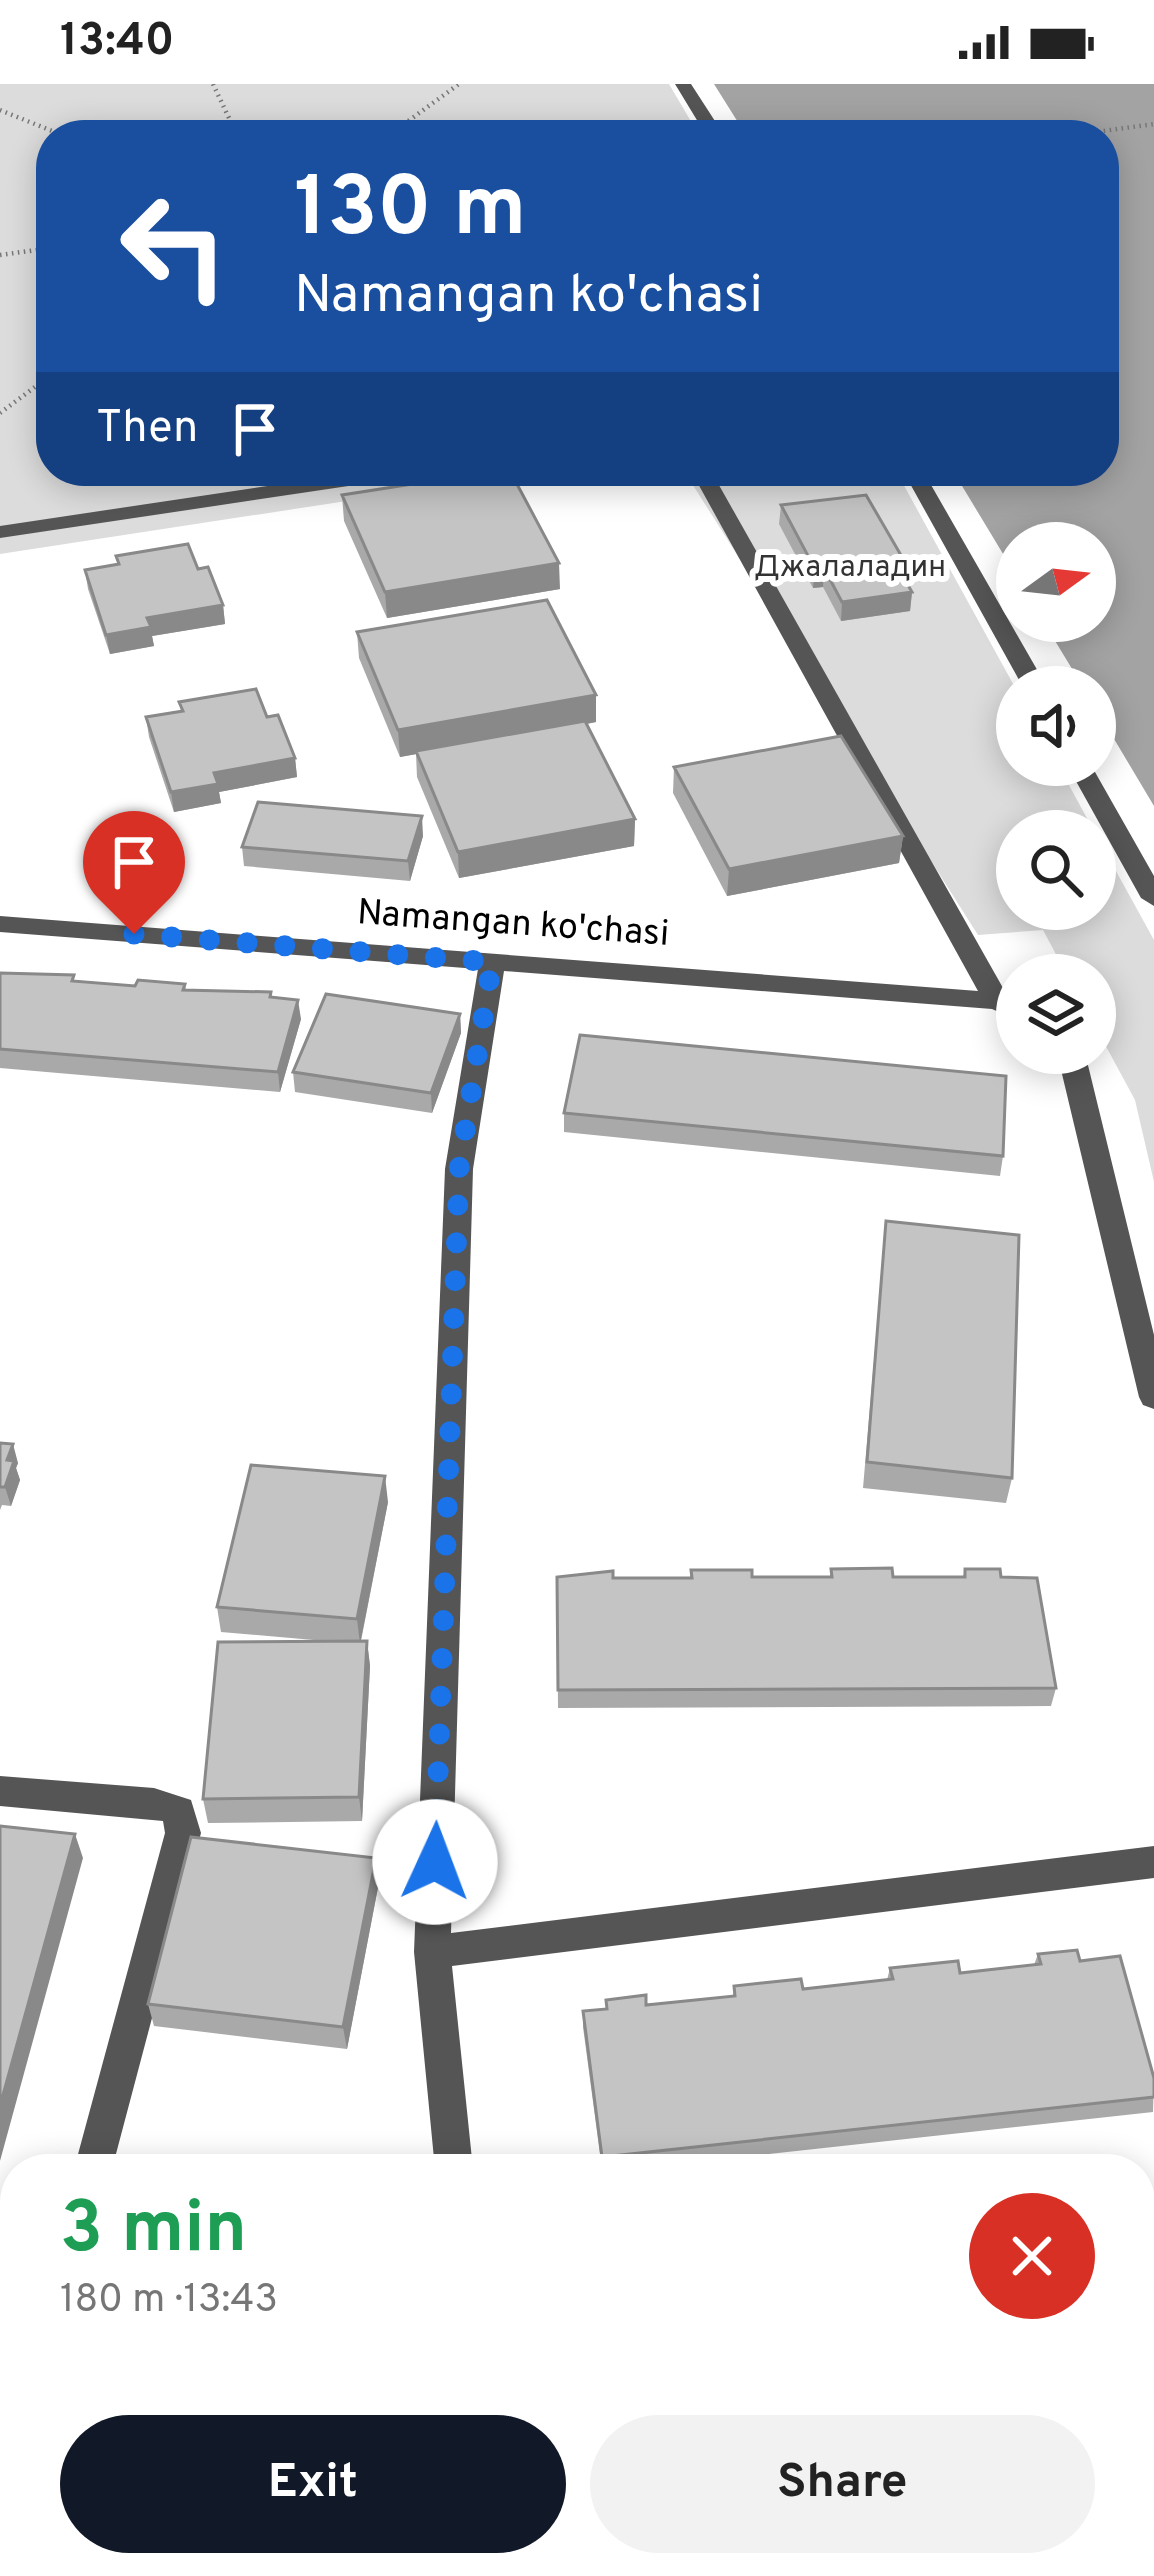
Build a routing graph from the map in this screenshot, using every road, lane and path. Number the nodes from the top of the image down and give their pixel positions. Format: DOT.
graph roads {
  1 [pos="213,84"];
  2 [pos="459,84"];
  3 [pos="683,84"];
  4 [pos="0,110"];
  5 [pos="230,120"];
  6 [pos="410,120"];
  7 [pos="706,120"];
  8 [pos="1154,124"];
  9 [pos="36,125"];
  10 [pos="1119,129"];
  11 [pos="36,250"];
  12 [pos="0,255"];
  13 [pos="36,386"];
  14 [pos="0,413"];
  15 [pos="309,486"];
  16 [pos="710,486"];
  17 [pos="921,486"];
  18 [pos="0,532"];
  19 [pos="1023,666"];
  20 [pos="1091,786"];
  21 [pos="1154,898"];
  22 [pos="0,924"];
  23 [pos="492,962"];
  24 [pos="996,987"];
  25 [pos="996,1005"];
  26 [pos="1076,1074"];
  27 [pos="1154,1397"];
  28 [pos="0,1791"];
  29 [pos="1154,1862"];
  30 [pos="432,1952"];
  31 [pos="97,2154"];
  32 [pos="452,2154"];
  1 -- 5 [label="path"];
  2 -- 6 [label="path"];
  3 -- 7 [label="street"];
  4 -- 9 [label="path"];
  8 -- 10 [label="path"];
  11 -- 12 [label="path"];
  13 -- 14 [label="path"];
  15 -- 18 [label="street"];
  16 -- 24 [label="street"];
  17 -- 19 [label="street"];
  20 -- 21 [label="street"];
  22 -- 23 [label="street, Namangan ko'chasi"];
  23 -- 25 [label="street, Namangan ko'chasi"];
  23 -- 30 [label="street"];
  26 -- 27 [label="street"];
  28 -- 31 [label="street"];
  29 -- 30 [label="street"];
  30 -- 32 [label="street"];
}
